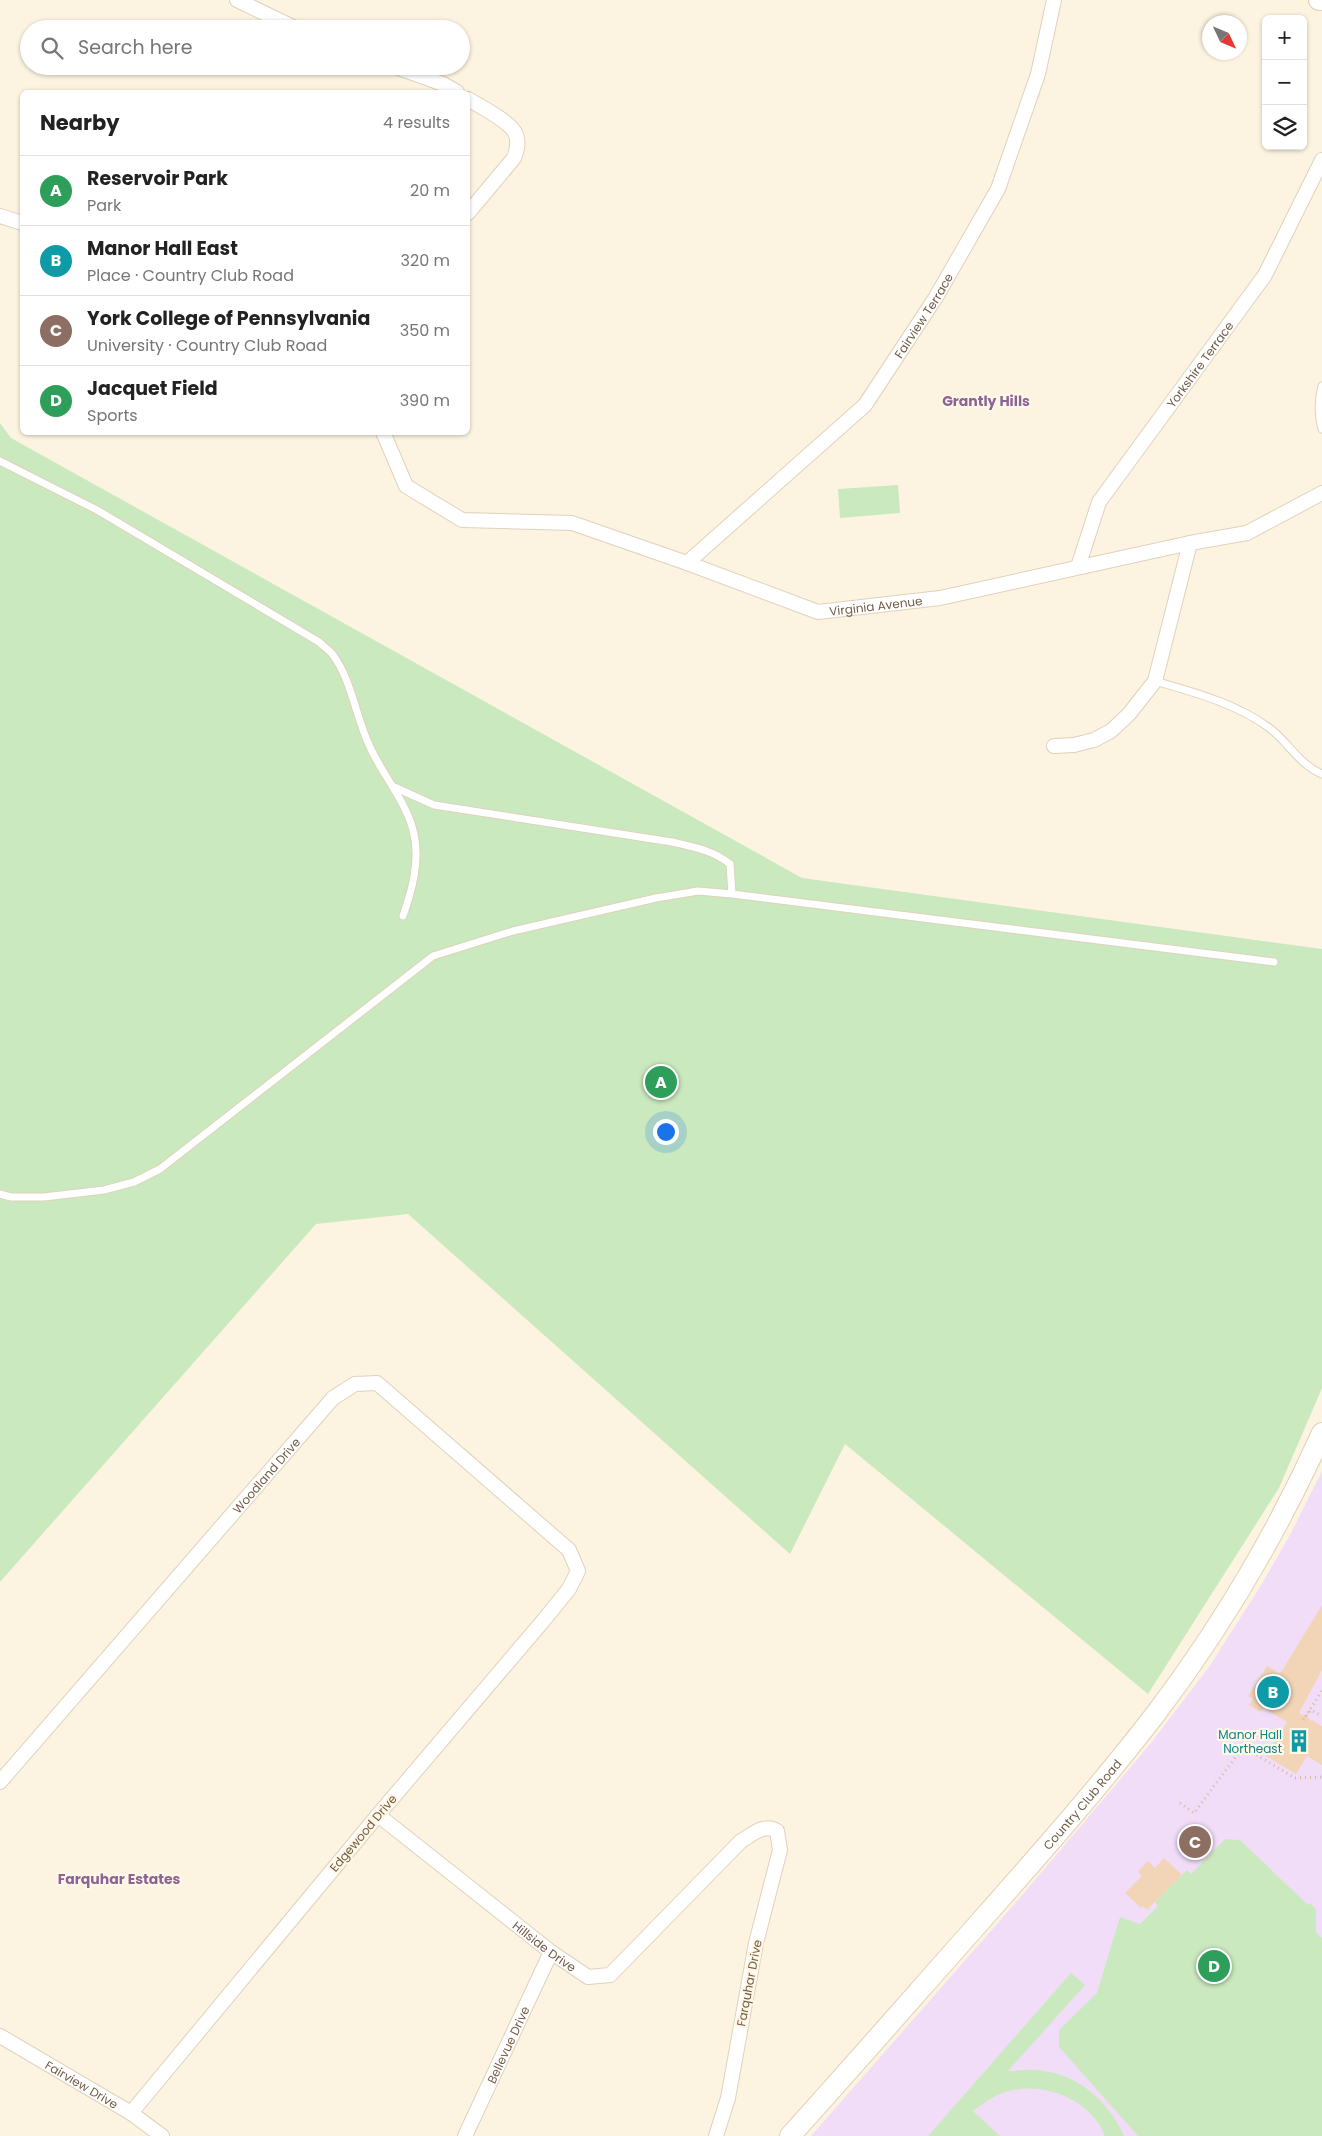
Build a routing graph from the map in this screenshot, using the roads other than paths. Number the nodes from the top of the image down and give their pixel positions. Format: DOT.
graph roads {
  1 [pos="237,0"];
  2 [pos="1054,0"];
  3 [pos="279,20"];
  4 [pos="418,75"];
  5 [pos="454,90"];
  6 [pos="470,100"];
  7 [pos="1322,160"];
  8 [pos="470,211"];
  9 [pos="0,216"];
  10 [pos="20,221"];
  11 [pos="1322,386"];
  12 [pos="1322,429"];
  13 [pos="384,435"];
  14 [pos="0,461"];
  15 [pos="1322,493"];
  16 [pos="1190,542"];
  17 [pos="687,563"];
  18 [pos="1078,567"];
  19 [pos="1155,680"];
  20 [pos="1054,746"];
  21 [pos="1322,774"];
  22 [pos="391,786"];
  23 [pos="732,894"];
  24 [pos="404,916"];
  25 [pos="1274,962"];
  26 [pos="0,1194"];
  27 [pos="1322,1433"];
  28 [pos="569,1550"];
  29 [pos="0,1782"];
  30 [pos="378,1815"];
  31 [pos="777,1831"];
  32 [pos="551,1952"];
  33 [pos="0,2036"];
  34 [pos="131,2113"];
  35 [pos="162,2136"];
  36 [pos="465,2136"];
  37 [pos="716,2136"];
  38 [pos="790,2136"];
  1 -- 3 [label="street"];
  2 -- 17 [label="street, Fairview Terrace"];
  4 -- 5 [label="street"];
  6 -- 8 [label="street"];
  7 -- 18 [label="street, Yorkshire Terrace"];
  9 -- 10 [label="street"];
  11 -- 12 [label="lane"];
  13 -- 17 [label="street, Virginia Avenue"];
  14 -- 22 [label="lane"];
  15 -- 16 [label="street, Virginia Avenue"];
  16 -- 18 [label="street, Virginia Avenue"];
  16 -- 19 [label="street"];
  17 -- 18 [label="street, Virginia Avenue"];
  19 -- 20 [label="street"];
  19 -- 21 [label="lane"];
  22 -- 23 [label="lane"];
  22 -- 24 [label="lane"];
  23 -- 25 [label="lane"];
  23 -- 26 [label="lane"];
  27 -- 38 [label="main road, Country Club Road"];
  28 -- 29 [label="street, Woodland Drive"];
  28 -- 30 [label="street, Edgewood Drive"];
  30 -- 32 [label="street, Hillside Drive"];
  30 -- 34 [label="street, Edgewood Drive"];
  31 -- 32 [label="street, Hillside Drive"];
  31 -- 37 [label="street, Farquhar Drive"];
  32 -- 36 [label="street, Bellevue Drive"];
  33 -- 34 [label="street, Fairview Drive"];
  34 -- 35 [label="street, Fairview Drive"];
}
